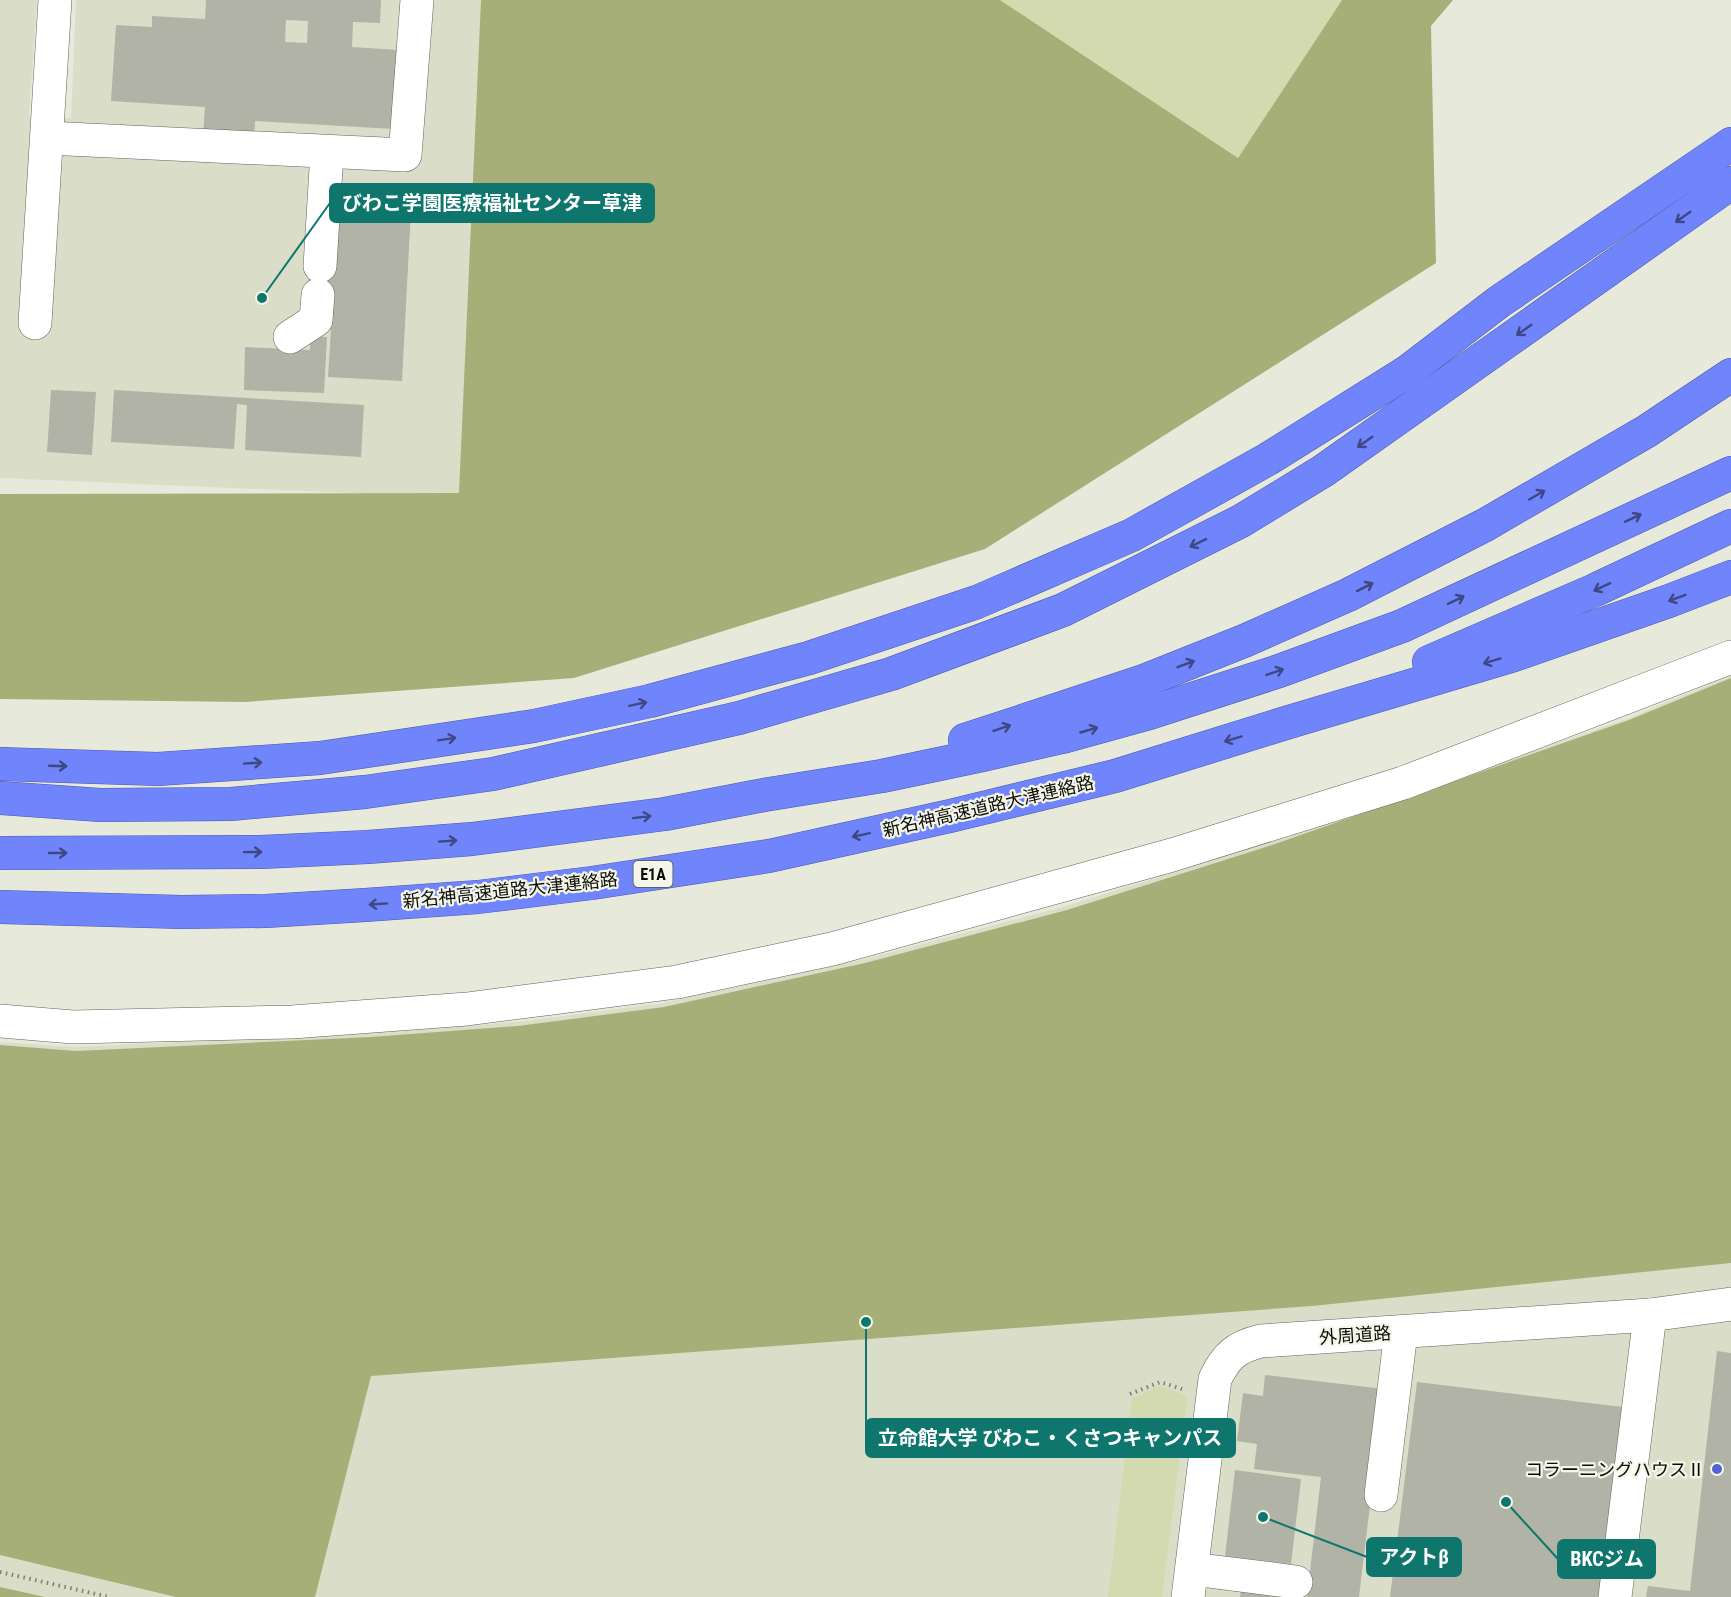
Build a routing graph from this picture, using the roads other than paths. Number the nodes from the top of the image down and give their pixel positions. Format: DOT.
graph roads {
  1 [pos="55,0"];
  2 [pos="417,0"];
  3 [pos="47,138"];
  4 [pos="1731,144"];
  5 [pos="327,152"];
  6 [pos="1731,183"];
  7 [pos="35,323"];
  8 [pos="290,336"];
  9 [pos="1731,375"];
  10 [pos="1731,472"];
  11 [pos="1731,526"];
  12 [pos="1731,577"];
  13 [pos="1731,657"];
  14 [pos="1288,722"];
  15 [pos="0,764"];
  16 [pos="764,795"];
  17 [pos="0,798"];
  18 [pos="0,853"];
  19 [pos="0,907"];
  20 [pos="182,912"];
  21 [pos="0,925"];
  22 [pos="0,1021"];
  23 [pos="1731,1304"];
  24 [pos="1650,1315"];
  25 [pos="1401,1332"];
  26 [pos="1381,1495"];
  27 [pos="1296,1582"];
  28 [pos="1190,1583"];
  29 [pos="1615,1597"];
  1 -- 3 [label="street"];
  2 -- 5 [label="street"];
  3 -- 5 [label="street"];
  3 -- 7 [label="street"];
  15 -- 4 [label="highway, one-way"];
  5 -- 8 [label="street"];
  6 -- 17 [label="highway, one-way"];
  16 -- 9 [label="highway, one-way"];
  16 -- 10 [label="highway, one-way"];
  11 -- 14 [label="highway, one-way"];
  12 -- 14 [label="highway, one-way"];
  13 -- 22 [label="street"];
  14 -- 20 [label="highway, 新名神高速道路大津連絡路 / E1A, one-way"];
  18 -- 16 [label="highway, one-way"];
  19 -- 20 [label="highway, 新名神高速道路大津連絡路 / E1A"];
  20 -- 21 [label="highway"];
  23 -- 24 [label="street, 外周道路"];
  24 -- 25 [label="street, 外周道路"];
  24 -- 29 [label="street"];
  25 -- 26 [label="street"];
  25 -- 28 [label="street, 外周道路"];
  27 -- 28 [label="street"];
}
